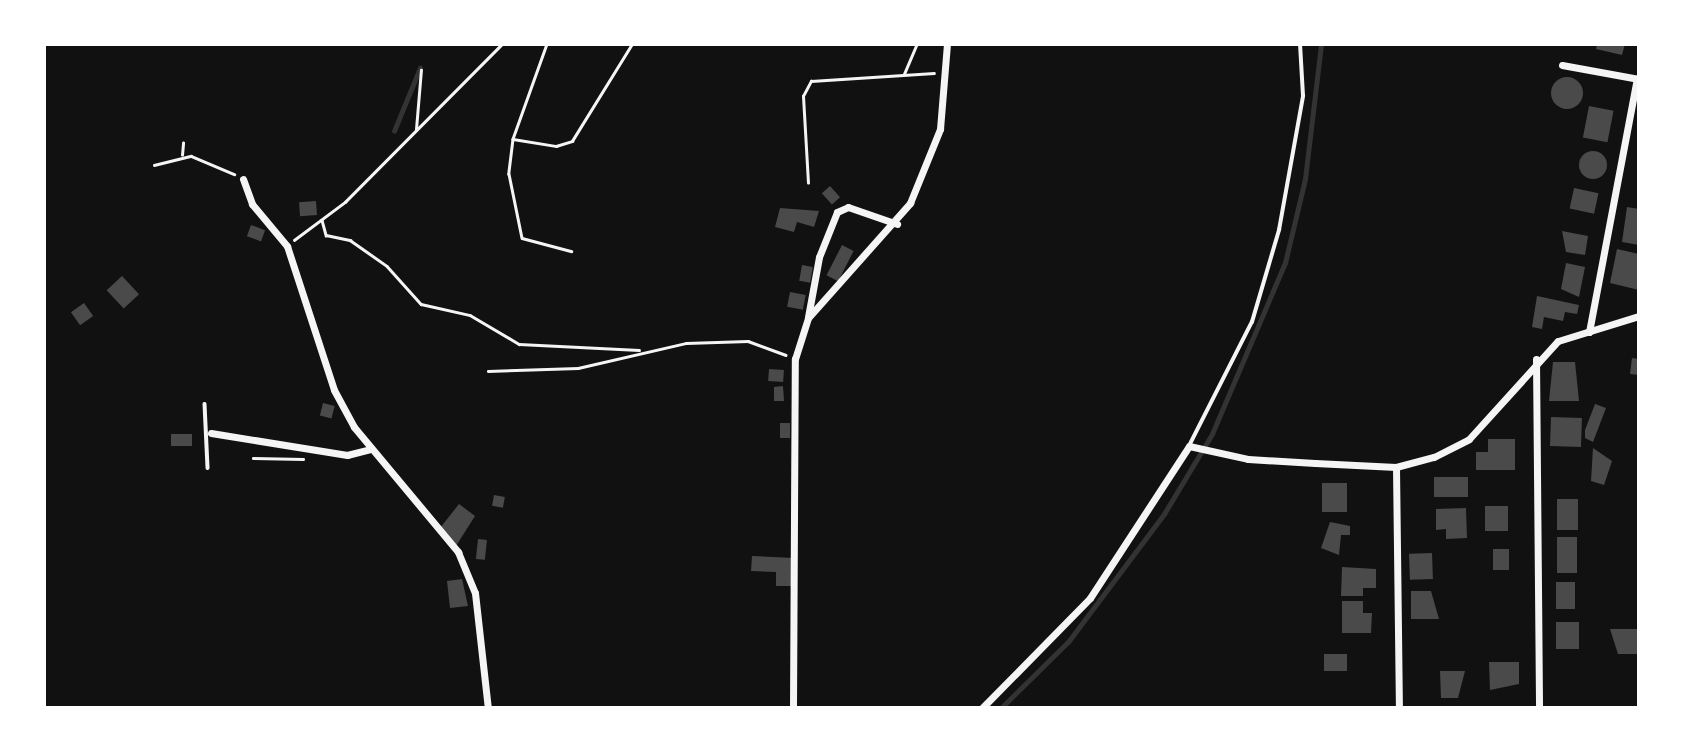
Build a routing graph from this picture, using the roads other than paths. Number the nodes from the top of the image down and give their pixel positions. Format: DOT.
graph roads {
  1 [pos="947,44"];
  2 [pos="1300,44"];
  3 [pos="1562,65"];
  4 [pos="1638,79"];
  5 [pos="243,179"];
  6 [pos="897,223"];
  7 [pos="1639,316"];
  8 [pos="808,318"];
  9 [pos="1589,332"];
  10 [pos="1536,358"];
  11 [pos="205,404"];
  12 [pos="211,433"];
  13 [pos="1192,447"];
  14 [pos="371,449"];
  15 [pos="1396,467"];
  16 [pos="208,468"];
  17 [pos="488,708"];
  18 [pos="793,708"];
  19 [pos="982,708"];
  20 [pos="1399,708"];
  21 [pos="1539,708"];
  1 -- 6 [label="street"];
  2 -- 13 [label="lane"];
  3 -- 4 [label="street"];
  4 -- 9 [label="street"];
  5 -- 14 [label="street"];
  6 -- 8 [label="street"];
  6 -- 8 [label="street"];
  7 -- 9 [label="street"];
  8 -- 18 [label="street"];
  9 -- 10 [label="street"];
  10 -- 15 [label="street"];
  10 -- 21 [label="street"];
  11 -- 12 [label="lane"];
  12 -- 14 [label="street"];
  12 -- 16 [label="lane"];
  13 -- 15 [label="street"];
  13 -- 19 [label="street"];
  14 -- 17 [label="street"];
  15 -- 20 [label="street"];
}
